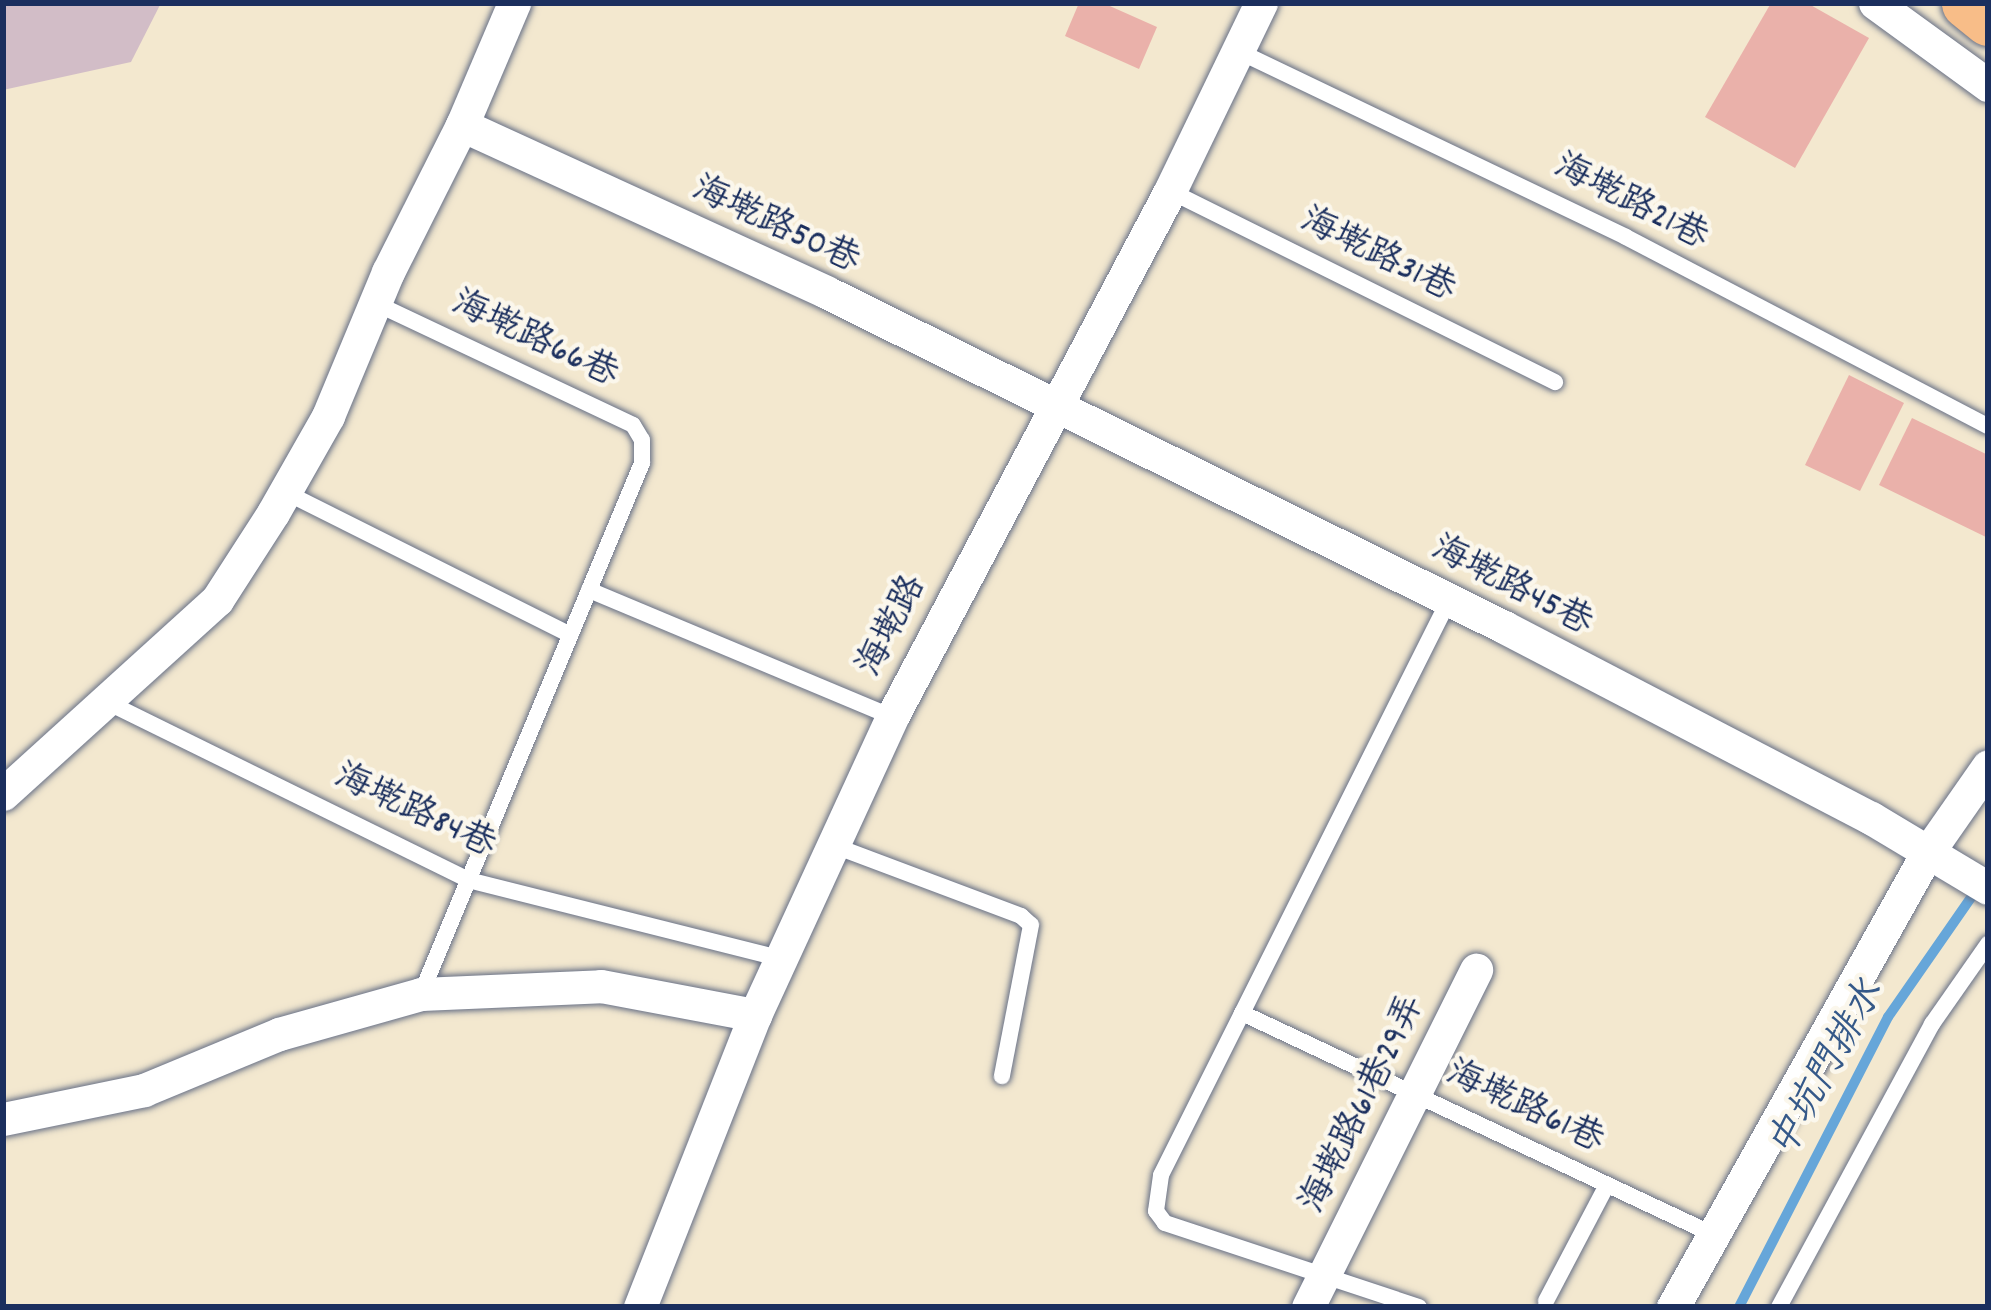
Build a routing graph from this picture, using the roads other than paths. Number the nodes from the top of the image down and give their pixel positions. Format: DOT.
graph roads {
  1 [pos="514,3"];
  2 [pos="1875,3"];
  3 [pos="1967,3"];
  4 [pos="1252,6"];
  5 [pos="1988,20"];
  6 [pos="1238,51"];
  7 [pos="1988,86"];
  8 [pos="462,125"];
  9 [pos="1170,191"];
  10 [pos="375,303"];
  11 [pos="1555,382"];
  12 [pos="1052,405"];
  13 [pos="1988,426"];
  14 [pos="285,492"];
  15 [pos="589,590"];
  16 [pos="1449,600"];
  17 [pos="570,635"];
  18 [pos="104,701"];
  19 [pos="892,717"];
  20 [pos="1988,766"];
  21 [pos="3,794"];
  22 [pos="835,847"];
  23 [pos="1933,859"];
  24 [pos="469,880"];
  25 [pos="1988,888"];
  26 [pos="1988,944"];
  27 [pos="782,959"];
  28 [pos="1476,970"];
  29 [pos="421,994"];
  30 [pos="1242,1013"];
  31 [pos="755,1015"];
  32 [pos="1002,1076"];
  33 [pos="1414,1094"];
  34 [pos="3,1119"];
  35 [pos="1607,1185"];
  36 [pos="1712,1234"];
  37 [pos="1323,1276"];
  38 [pos="1546,1301"];
  39 [pos="640,1307"];
  40 [pos="1308,1307"];
  41 [pos="1419,1307"];
  42 [pos="1673,1307"];
  43 [pos="1779,1307"];
  1 -- 8 [label="street"];
  2 -- 7 [label="street"];
  3 -- 5 [label="main road"];
  4 -- 6 [label="street, 海墘路"];
  6 -- 9 [label="street, 海墘路"];
  6 -- 13 [label="lane, 海墘路21巷"];
  8 -- 10 [label="street"];
  8 -- 12 [label="street, 海墘路50巷"];
  9 -- 11 [label="lane, 海墘路31巷"];
  9 -- 12 [label="street, 海墘路"];
  10 -- 14 [label="street"];
  10 -- 15 [label="lane, 海墘路66巷"];
  12 -- 16 [label="street, 海墘路45巷"];
  12 -- 19 [label="street, 海墘路"];
  14 -- 17 [label="lane"];
  14 -- 18 [label="street"];
  15 -- 17 [label="lane, 海墘路66巷"];
  15 -- 19 [label="lane"];
  16 -- 23 [label="street, 海墘路45巷"];
  16 -- 30 [label="lane"];
  17 -- 24 [label="lane, 海墘路66巷"];
  18 -- 21 [label="street"];
  18 -- 24 [label="lane, 海墘路84巷"];
  19 -- 22 [label="street, 海墘路"];
  20 -- 23 [label="street"];
  22 -- 27 [label="street, 海墘路"];
  22 -- 32 [label="lane"];
  23 -- 25 [label="street, 海墘路45巷"];
  23 -- 36 [label="street"];
  24 -- 27 [label="lane, 海墘路84巷"];
  24 -- 29 [label="lane, 海墘路66巷"];
  26 -- 43 [label="lane"];
  27 -- 31 [label="street, 海墘路"];
  28 -- 33 [label="street, 海墘路61巷29弄"];
  29 -- 31 [label="street"];
  29 -- 34 [label="street"];
  30 -- 33 [label="lane, 海墘路61巷"];
  30 -- 37 [label="lane"];
  31 -- 39 [label="street, 海墘路"];
  33 -- 35 [label="lane, 海墘路61巷"];
  33 -- 37 [label="street, 海墘路61巷29弄"];
  35 -- 36 [label="lane, 海墘路61巷"];
  35 -- 38 [label="lane"];
  36 -- 42 [label="street"];
  37 -- 40 [label="street, 海墘路61巷29弄"];
  37 -- 41 [label="lane"];
}
